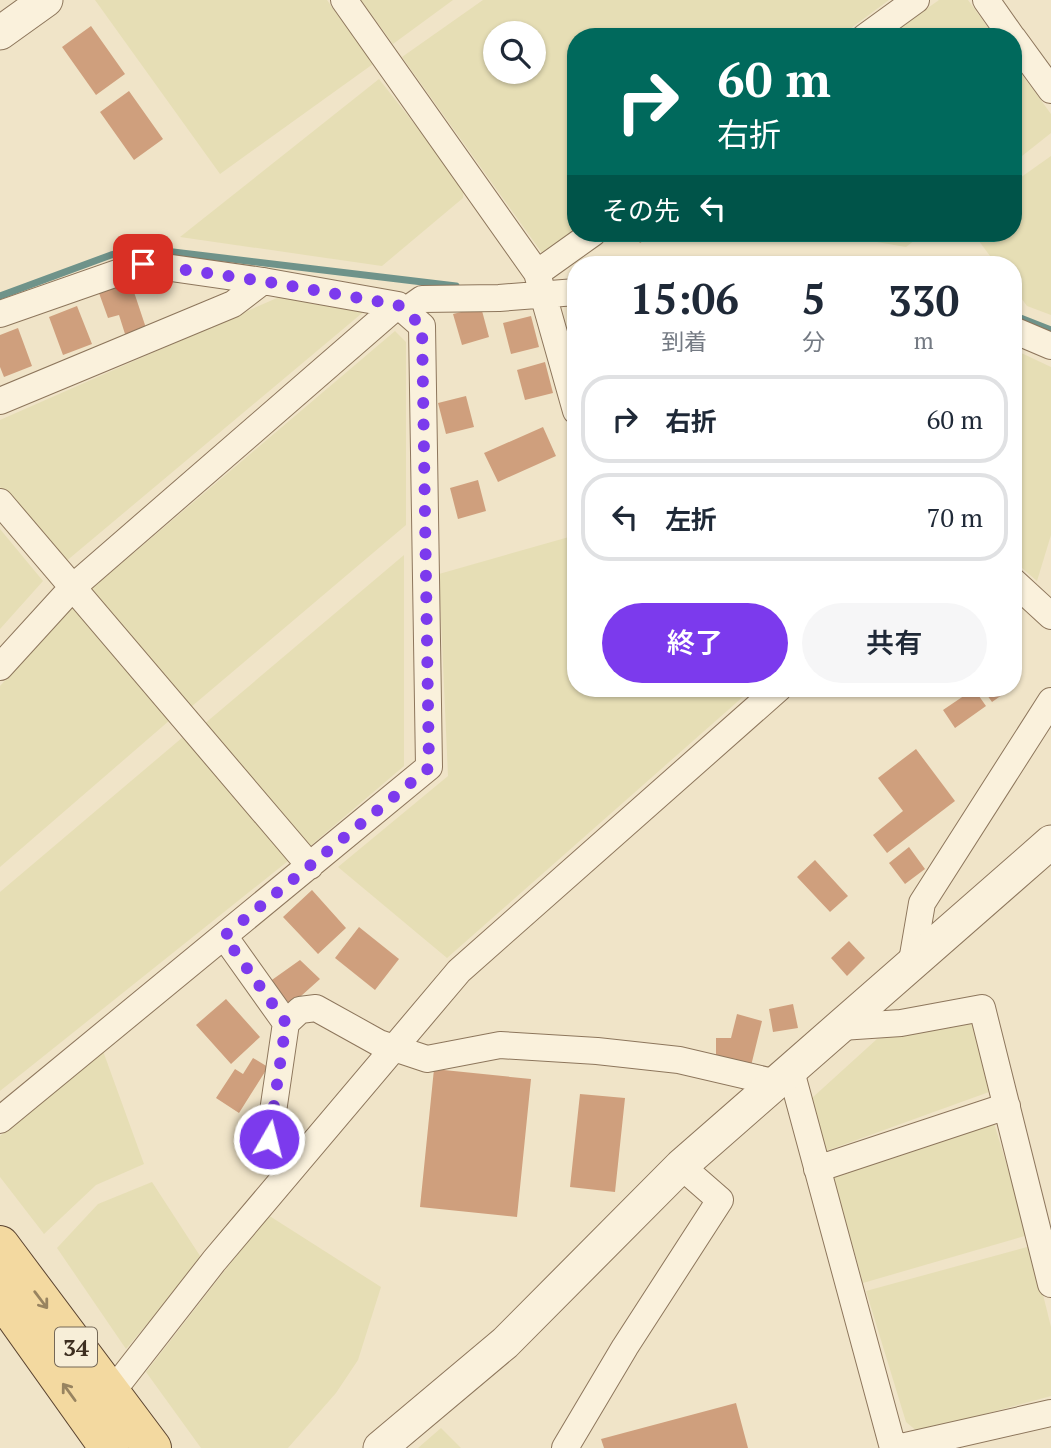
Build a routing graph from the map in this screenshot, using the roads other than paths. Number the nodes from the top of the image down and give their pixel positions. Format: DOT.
graph roads {
  1 [pos="46,0"];
  2 [pos="344,0"];
  3 [pos="916,0"];
  4 [pos="986,0"];
  5 [pos="877,28"];
  6 [pos="1006,28"];
  7 [pos="0,33"];
  8 [pos="1022,50"];
  9 [pos="1051,90"];
  10 [pos="584,242"];
  11 [pos="569,256"];
  12 [pos="567,258"];
  13 [pos="263,281"];
  14 [pos="540,284"];
  15 [pos="567,290"];
  16 [pos="401,308"];
  17 [pos="0,314"];
  18 [pos="1022,334"];
  19 [pos="1051,346"];
  20 [pos="567,379"];
  21 [pos="0,401"];
  22 [pos="0,502"];
  23 [pos="73,587"];
  24 [pos="1022,589"];
  25 [pos="1051,616"];
  26 [pos="0,667"];
  27 [pos="769,697"];
  28 [pos="1051,701"];
  29 [pos="1051,842"];
  30 [pos="310,866"];
  31 [pos="224,936"];
  32 [pos="911,967"];
  33 [pos="286,1023"];
  34 [pos="841,1027"];
  35 [pos="395,1047"];
  36 [pos="784,1077"];
  37 [pos="1007,1107"];
  38 [pos="0,1120"];
  39 [pos="681,1166"];
  40 [pos="293,1167"];
  41 [pos="817,1169"];
  42 [pos="0,1245"];
  43 [pos="1051,1284"];
  44 [pos="0,1295"];
  45 [pos="111,1393"];
  46 [pos="1051,1413"];
  47 [pos="109,1448"];
  48 [pos="152,1448"];
  49 [pos="380,1448"];
  50 [pos="565,1448"];
  51 [pos="895,1448"];
  1 -- 7 [label="street"];
  2 -- 14 [label="street"];
  3 -- 5 [label="street"];
  4 -- 6 [label="street"];
  8 -- 9 [label="street"];
  10 -- 11 [label="street"];
  12 -- 14 [label="street"];
  13 -- 16 [label="street"];
  13 -- 17 [label="street"];
  13 -- 21 [label="street"];
  14 -- 15 [label="street"];
  14 -- 16 [label="street"];
  14 -- 20 [label="street"];
  16 -- 23 [label="street"];
  16 -- 30 [label="street"];
  18 -- 19 [label="street"];
  22 -- 23 [label="street"];
  23 -- 26 [label="street"];
  23 -- 30 [label="street"];
  24 -- 25 [label="street"];
  27 -- 35 [label="street"];
  28 -- 32 [label="street"];
  29 -- 32 [label="street"];
  30 -- 31 [label="street"];
  31 -- 33 [label="street"];
  31 -- 38 [label="street"];
  32 -- 34 [label="street"];
  33 -- 35 [label="street"];
  33 -- 40 [label="street"];
  34 -- 36 [label="street"];
  34 -- 37 [label="street"];
  35 -- 36 [label="street"];
  35 -- 40 [label="street"];
  36 -- 39 [label="street"];
  36 -- 41 [label="street"];
  37 -- 41 [label="street"];
  37 -- 43 [label="street"];
  39 -- 49 [label="street"];
  39 -- 50 [label="street"];
  40 -- 45 [label="street"];
  41 -- 51 [label="street"];
  42 -- 45 [label="main road, 34, one-way"];
  47 -- 44 [label="main road, 34, one-way"];
  45 -- 48 [label="main road, 34"];
  46 -- 51 [label="street"];
}
